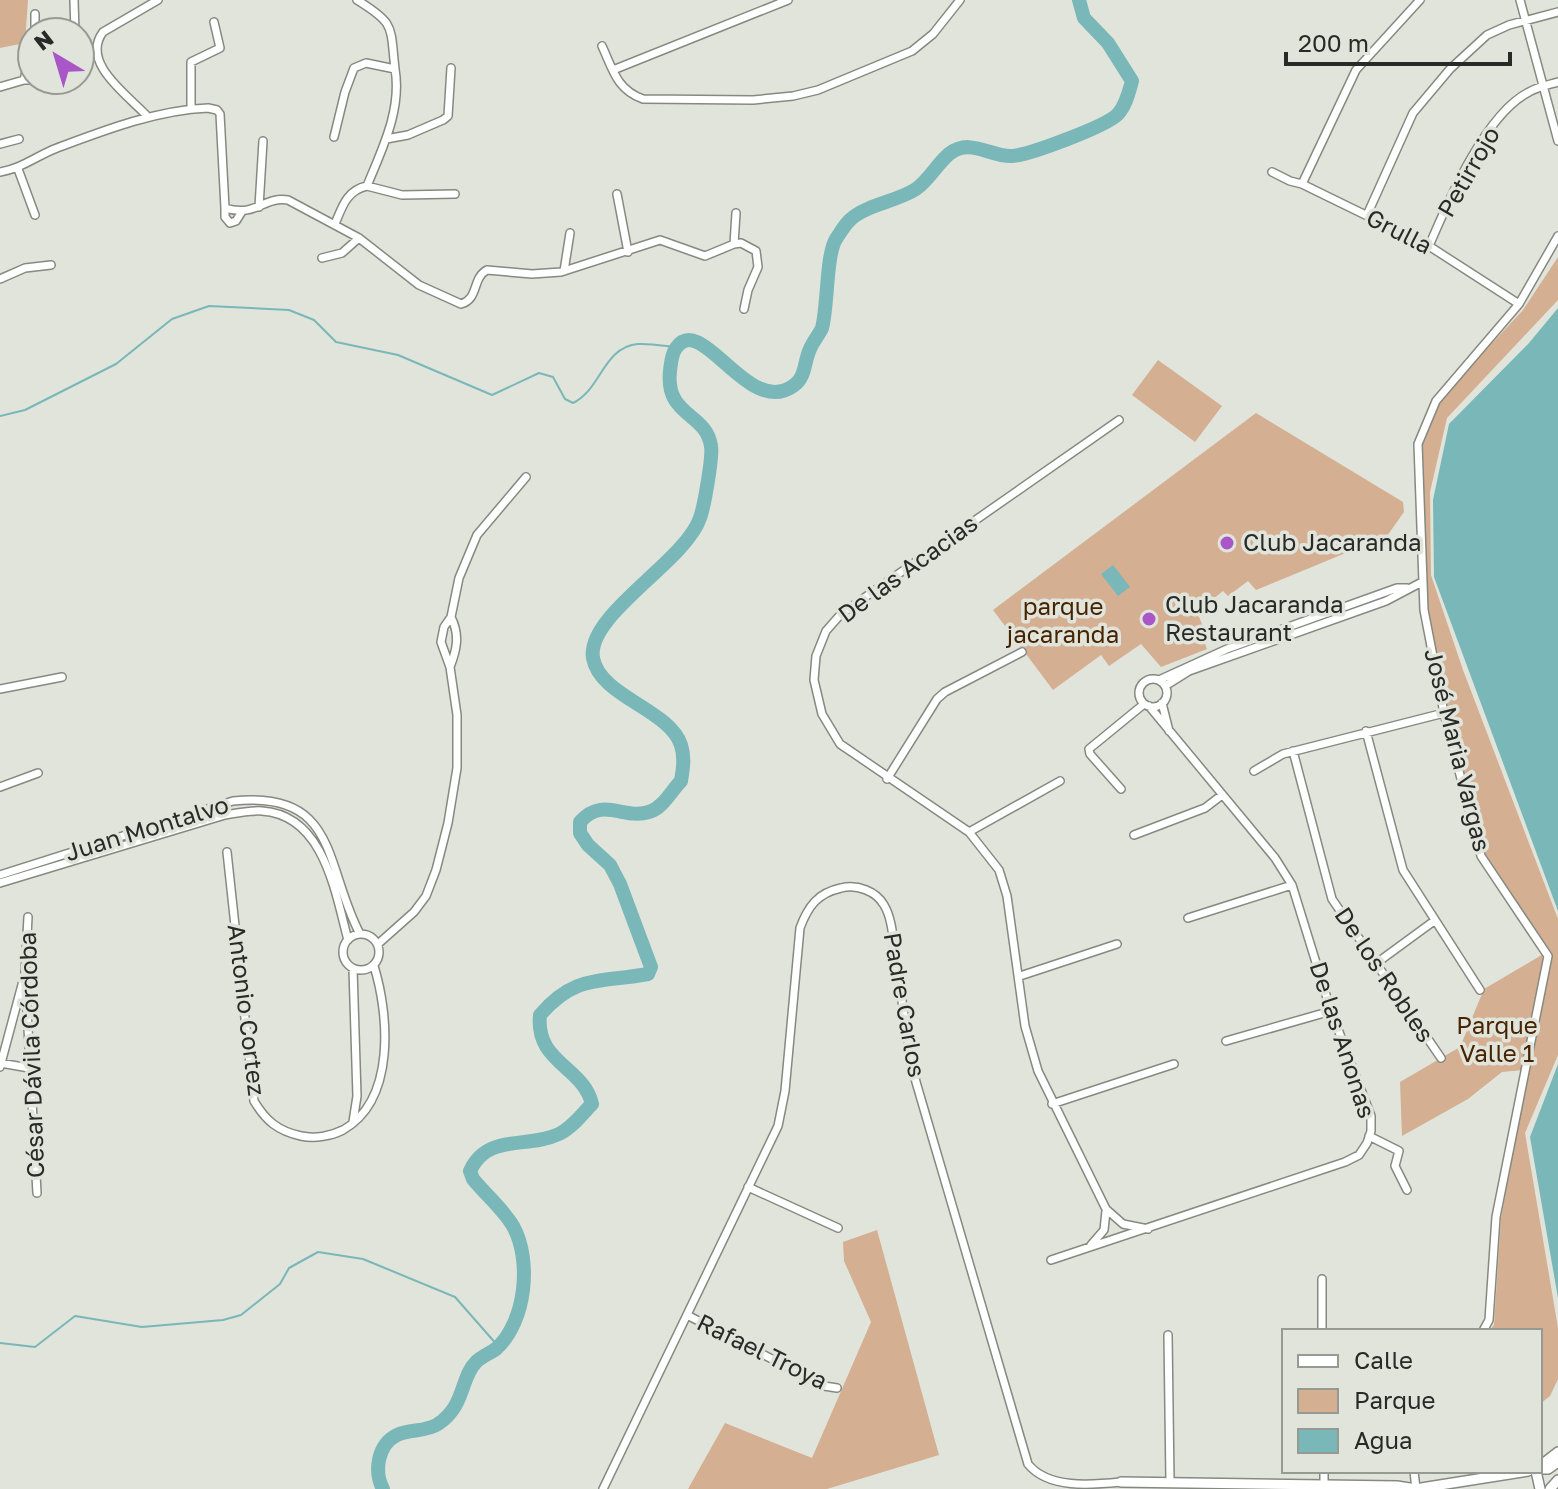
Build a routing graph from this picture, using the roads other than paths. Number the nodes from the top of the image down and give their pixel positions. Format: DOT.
graph roads {
  1 [pos="158,0"];
  2 [pos="357,0"];
  3 [pos="788,0"];
  4 [pos="960,0"];
  5 [pos="1420,0"];
  6 [pos="1520,0"];
  7 [pos="776,2"];
  8 [pos="1558,12"];
  9 [pos="1524,21"];
  10 [pos="214,22"];
  11 [pos="602,46"];
  12 [pos="96,47"];
  13 [pos="96,54"];
  14 [pos="451,68"];
  15 [pos="395,69"];
  16 [pos="613,70"];
  17 [pos="1558,82"];
  18 [pos="1544,86"];
  19 [pos="191,109"];
  20 [pos="148,117"];
  21 [pos="334,137"];
  22 [pos="19,139"];
  23 [pos="386,139"];
  24 [pos="263,141"];
  25 [pos="1558,141"];
  26 [pos="0,144"];
  27 [pos="18,169"];
  28 [pos="0,172"];
  29 [pos="1272,172"];
  30 [pos="1302,184"];
  31 [pos="367,186"];
  32 [pos="455,194"];
  33 [pos="617,194"];
  34 [pos="259,207"];
  35 [pos="225,208"];
  36 [pos="241,213"];
  37 [pos="736,213"];
  38 [pos="35,215"];
  39 [pos="1367,215"];
  40 [pos="335,224"];
  41 [pos="570,233"];
  42 [pos="1558,236"];
  43 [pos="359,238"];
  44 [pos="734,244"];
  45 [pos="1429,246"];
  46 [pos="628,252"];
  47 [pos="322,258"];
  48 [pos="51,265"];
  49 [pos="564,271"];
  50 [pos="0,279"];
  51 [pos="1519,304"];
  52 [pos="744,309"];
  53 [pos="1119,420"];
  54 [pos="526,477"];
  55 [pos="1422,582"];
  56 [pos="451,617"];
  57 [pos="1022,652"];
  58 [pos="450,667"];
  59 [pos="62,677"];
  60 [pos="1162,683"];
  61 [pos="0,689"];
  62 [pos="1162,703"];
  63 [pos="1146,705"];
  64 [pos="1444,713"];
  65 [pos="1366,731"];
  66 [pos="1170,733"];
  67 [pos="1293,751"];
  68 [pos="1254,771"];
  69 [pos="38,773"];
  70 [pos="887,779"];
  71 [pos="1060,781"];
  72 [pos="0,787"];
  73 [pos="1121,789"];
  74 [pos="1222,795"];
  75 [pos="969,832"];
  76 [pos="1134,835"];
  77 [pos="227,852"];
  78 [pos="0,880"];
  79 [pos="1292,885"];
  80 [pos="28,917"];
  81 [pos="1188,918"];
  82 [pos="1434,921"];
  83 [pos="360,934"];
  84 [pos="348,940"];
  85 [pos="378,944"];
  86 [pos="1117,944"];
  87 [pos="1378,962"];
  88 [pos="374,966"];
  89 [pos="353,969"];
  90 [pos="25,973"];
  91 [pos="1020,976"];
  92 [pos="1480,990"];
  93 [pos="1331,1011"];
  94 [pos="1226,1041"];
  95 [pos="1441,1058"];
  96 [pos="1174,1064"];
  97 [pos="1,1065"];
  98 [pos="29,1068"];
  99 [pos="1052,1104"];
  100 [pos="353,1124"];
  101 [pos="1369,1136"];
  102 [pos="748,1187"];
  103 [pos="1407,1190"];
  104 [pos="37,1193"];
  105 [pos="1106,1209"];
  106 [pos="838,1228"];
  107 [pos="1148,1229"];
  108 [pos="1089,1246"];
  109 [pos="1051,1260"];
  110 [pos="1322,1279"];
  111 [pos="687,1315"];
  112 [pos="1322,1329"];
  113 [pos="1484,1329"];
  114 [pos="1168,1335"];
  115 [pos="837,1388"];
  116 [pos="1558,1452"];
  117 [pos="1542,1466"];
  118 [pos="1516,1473"];
  119 [pos="1558,1480"];
  120 [pos="1123,1485"];
  121 [pos="1170,1486"];
  122 [pos="1267,1487"];
  123 [pos="1324,1487"];
  124 [pos="603,1489"];
  125 [pos="1416,1489"];
  126 [pos="1550,1489"];
  1 -- 12 [label="street"];
  2 -- 15 [label="street"];
  3 -- 7 [label="street"];
  4 -- 16 [label="street"];
  5 -- 30 [label="street"];
  6 -- 9 [label="street"];
  7 -- 16 [label="street"];
  8 -- 9 [label="street"];
  9 -- 18 [label="street"];
  9 -- 39 [label="street"];
  10 -- 19 [label="street"];
  11 -- 16 [label="street"];
  13 -- 20 [label="street"];
  14 -- 23 [label="street"];
  15 -- 21 [label="street"];
  15 -- 23 [label="street"];
  17 -- 18 [label="street, Petirrojo"];
  18 -- 25 [label="street"];
  18 -- 45 [label="street, Petirrojo"];
  19 -- 20 [label="street"];
  19 -- 35 [label="street"];
  20 -- 27 [label="street"];
  22 -- 26 [label="street"];
  23 -- 31 [label="street"];
  24 -- 34 [label="street"];
  27 -- 28 [label="street"];
  27 -- 38 [label="street"];
  29 -- 30 [label="street, Grulla"];
  30 -- 39 [label="street, Grulla"];
  31 -- 32 [label="street"];
  31 -- 40 [label="street"];
  33 -- 46 [label="street"];
  34 -- 36 [label="street"];
  34 -- 40 [label="street"];
  35 -- 36 [label="street"];
  35 -- 36 [label="street"];
  37 -- 44 [label="street"];
  39 -- 45 [label="street, Grulla"];
  40 -- 43 [label="street"];
  41 -- 49 [label="street"];
  42 -- 51 [label="street, José Maria Vargas"];
  43 -- 47 [label="street"];
  43 -- 49 [label="street"];
  44 -- 46 [label="street"];
  44 -- 52 [label="street"];
  45 -- 51 [label="street, Grulla"];
  46 -- 49 [label="street"];
  48 -- 50 [label="street"];
  51 -- 55 [label="street, José Maria Vargas"];
  53 -- 70 [label="street, De las Acacias"];
  54 -- 56 [label="street"];
  55 -- 60 [label="street"];
  55 -- 64 [label="street, José Maria Vargas"];
  56 -- 58 [label="street"];
  56 -- 58 [label="street"];
  57 -- 70 [label="street"];
  58 -- 85 [label="street"];
  59 -- 61 [label="street"];
  60 -- 62 [label="street"];
  60 -- 63 [label="street"];
  62 -- 63 [label="street"];
  62 -- 66 [label="street"];
  63 -- 66 [label="street, De las Anonas"];
  63 -- 73 [label="street"];
  64 -- 65 [label="street"];
  64 -- 113 [label="street, José Maria Vargas"];
  65 -- 67 [label="street"];
  65 -- 82 [label="street"];
  66 -- 74 [label="street, De las Anonas"];
  67 -- 68 [label="street"];
  67 -- 87 [label="street, De los Robles"];
  69 -- 72 [label="street"];
  70 -- 75 [label="street, De las Acacias"];
  71 -- 75 [label="street"];
  74 -- 76 [label="street"];
  74 -- 79 [label="street, De las Anonas"];
  75 -- 91 [label="street, De las Acacias"];
  77 -- 100 [label="street, Antonio Cortez"];
  78 -- 83 [label="street, Juan Montalvo"];
  78 -- 84 [label="street, Juan Montalvo"];
  79 -- 81 [label="street"];
  79 -- 93 [label="street, De las Anonas"];
  80 -- 90 [label="street, César Dávila Córdoba"];
  82 -- 87 [label="street"];
  82 -- 92 [label="street"];
  83 -- 84 [label="street"];
  83 -- 85 [label="street"];
  84 -- 89 [label="street"];
  85 -- 88 [label="street"];
  86 -- 91 [label="street"];
  87 -- 95 [label="street, De los Robles"];
  88 -- 89 [label="street"];
  88 -- 100 [label="street"];
  89 -- 100 [label="street"];
  90 -- 97 [label="street"];
  90 -- 98 [label="street, César Dávila Córdoba"];
  91 -- 99 [label="street, De las Acacias"];
  93 -- 94 [label="street"];
  93 -- 101 [label="street, De las Anonas"];
  96 -- 99 [label="street"];
  97 -- 98 [label="street"];
  98 -- 104 [label="street, César Dávila Córdoba"];
  99 -- 105 [label="street, De las Acacias"];
  101 -- 103 [label="street"];
  101 -- 107 [label="street, De las Anonas"];
  102 -- 106 [label="street"];
  102 -- 111 [label="street, Padre Carlos"];
  102 -- 120 [label="street, Padre Carlos"];
  105 -- 107 [label="street"];
  105 -- 108 [label="street"];
  107 -- 108 [label="street, De las Anonas"];
  108 -- 109 [label="street, De las Anonas"];
  110 -- 112 [label="street"];
  111 -- 115 [label="street, Rafael Troya"];
  111 -- 124 [label="street, Padre Carlos"];
  114 -- 121 [label="street"];
  116 -- 117 [label="street"];
  118 -- 125 [label="street"];
  119 -- 126 [label="street"];
  120 -- 121 [label="street"];
  121 -- 122 [label="street"];
  122 -- 123 [label="street"];
  123 -- 125 [label="street"];
}
